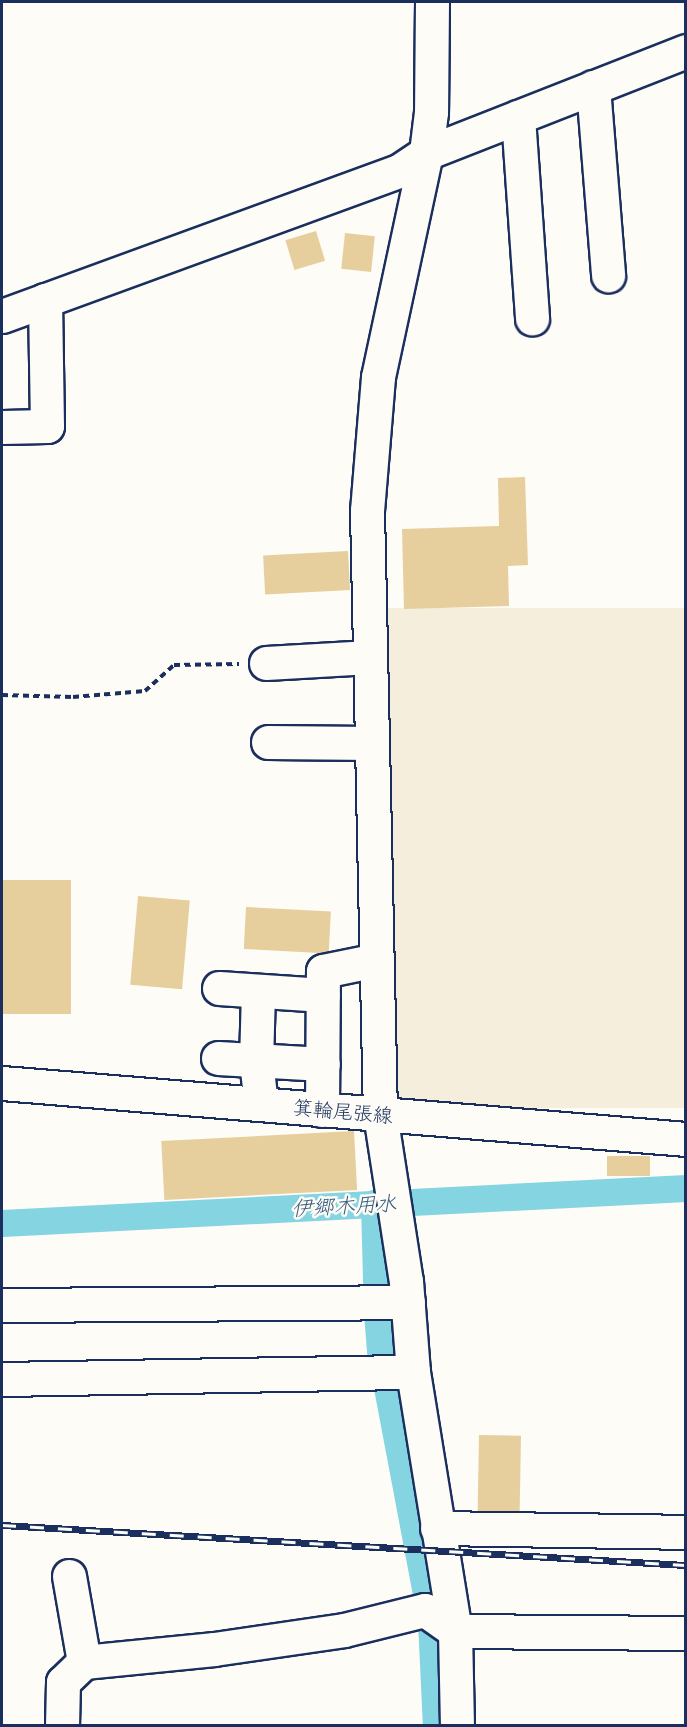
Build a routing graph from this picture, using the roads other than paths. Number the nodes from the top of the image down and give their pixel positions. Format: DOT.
graph roads {
  1 [pos="432,2"];
  2 [pos="686,51"];
  3 [pos="593,87"];
  4 [pos="518,117"];
  5 [pos="426,153"];
  6 [pos="608,275"];
  7 [pos="45,300"];
  8 [pos="2,316"];
  9 [pos="532,319"];
  10 [pos="2,427"];
  11 [pos="370,657"];
  12 [pos="266,663"];
  13 [pos="268,742"];
  14 [pos="372,743"];
  15 [pos="376,960"];
  16 [pos="219,988"];
  17 [pos="258,992"];
  18 [pos="323,994"];
  19 [pos="218,1058"];
  20 [pos="256,1061"];
  21 [pos="323,1064"];
  22 [pos="2,1083"];
  23 [pos="261,1104"];
  24 [pos="322,1110"];
  25 [pos="380,1114"];
  26 [pos="686,1139"];
  27 [pos="408,1302"];
  28 [pos="2,1305"];
  29 [pos="413,1372"];
  30 [pos="2,1378"];
  31 [pos="437,1528"];
  32 [pos="686,1532"];
  33 [pos="69,1576"];
  34 [pos="455,1631"];
  35 [pos="686,1632"];
  36 [pos="84,1662"];
  37 [pos="62,1725"];
  38 [pos="458,1725"];
  1 -- 5 [label="street"];
  2 -- 3 [label="street"];
  3 -- 4 [label="street"];
  3 -- 6 [label="street"];
  4 -- 5 [label="street"];
  4 -- 9 [label="street"];
  5 -- 7 [label="street"];
  5 -- 11 [label="street"];
  7 -- 8 [label="street"];
  7 -- 10 [label="street"];
  11 -- 12 [label="street"];
  11 -- 14 [label="street"];
  13 -- 14 [label="street"];
  14 -- 15 [label="street"];
  15 -- 18 [label="street"];
  15 -- 25 [label="street"];
  16 -- 17 [label="street"];
  17 -- 18 [label="street"];
  17 -- 20 [label="street"];
  18 -- 21 [label="street"];
  19 -- 20 [label="street"];
  20 -- 21 [label="street"];
  20 -- 23 [label="street"];
  21 -- 24 [label="street"];
  22 -- 23 [label="street, 箕輪尾張線"];
  23 -- 24 [label="street, 箕輪尾張線"];
  24 -- 25 [label="street, 箕輪尾張線"];
  25 -- 26 [label="street, 箕輪尾張線"];
  25 -- 27 [label="street"];
  27 -- 28 [label="street"];
  27 -- 29 [label="street"];
  29 -- 30 [label="street"];
  29 -- 31 [label="street"];
  31 -- 32 [label="street"];
  31 -- 34 [label="street"];
  33 -- 36 [label="street"];
  34 -- 35 [label="street"];
  34 -- 36 [label="street"];
  34 -- 38 [label="street"];
  36 -- 37 [label="street"];
}
